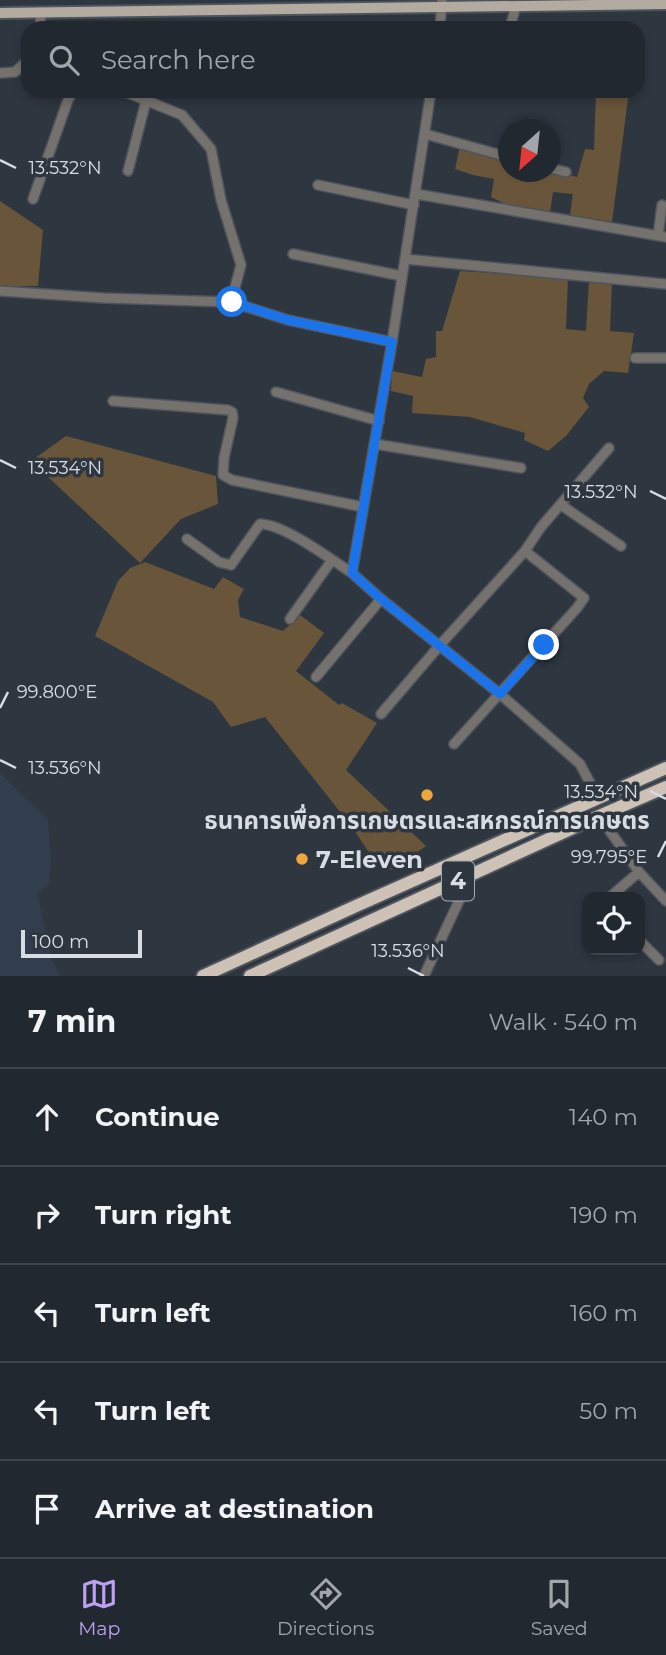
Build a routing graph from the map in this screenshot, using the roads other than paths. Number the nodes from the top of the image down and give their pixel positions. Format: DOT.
graph roads {
  1 [pos="442,3"];
  2 [pos="666,4"];
  3 [pos="516,6"];
  4 [pos="41,12"];
  5 [pos="0,13"];
  6 [pos="40,21"];
  7 [pos="441,21"];
  8 [pos="512,21"];
  9 [pos="21,66"];
  10 [pos="0,72"];
  11 [pos="69,98"];
  12 [pos="139,98"];
  13 [pos="430,98"];
  14 [pos="146,101"];
  15 [pos="425,134"];
  16 [pos="498,154"];
  17 [pos="128,171"];
  18 [pos="561,171"];
  19 [pos="566,172"];
  20 [pos="318,185"];
  21 [pos="416,194"];
  22 [pos="33,200"];
  23 [pos="414,205"];
  24 [pos="662,205"];
  25 [pos="662,237"];
  26 [pos="293,254"];
  27 [pos="405,259"];
  28 [pos="402,276"];
  29 [pos="666,284"];
  30 [pos="0,291"];
  31 [pos="232,302"];
  32 [pos="392,342"];
  33 [pos="635,358"];
  34 [pos="666,358"];
  35 [pos="276,392"];
  36 [pos="113,401"];
  37 [pos="379,421"];
  38 [pos="375,444"];
  39 [pos="609,448"];
  40 [pos="521,468"];
  41 [pos="561,505"];
  42 [pos="363,507"];
  43 [pos="187,540"];
  44 [pos="621,546"];
  45 [pos="525,551"];
  46 [pos="332,560"];
  47 [pos="352,573"];
  48 [pos="381,599"];
  49 [pos="290,619"];
  50 [pos="440,645"];
  51 [pos="316,677"];
  52 [pos="500,694"];
  53 [pos="381,714"];
  54 [pos="454,744"];
  55 [pos="666,768"];
  56 [pos="666,787"];
  57 [pos="598,798"];
  58 [pos="599,816"];
  59 [pos="639,872"];
  60 [pos="471,875"];
  61 [pos="616,892"];
  62 [pos="666,901"];
  63 [pos="645,946"];
  64 [pos="659,960"];
  65 [pos="203,976"];
  66 [pos="250,976"];
  67 [pos="424,976"];
  1 -- 3 [label="main road"];
  1 -- 4 [label="main road"];
  1 -- 7 [label="street"];
  2 -- 3 [label="main road"];
  3 -- 8 [label="street"];
  4 -- 5 [label="main road"];
  4 -- 6 [label="street"];
  9 -- 10 [label="street"];
  11 -- 22 [label="street"];
  12 -- 14 [label="street"];
  13 -- 15 [label="street"];
  14 -- 17 [label="street"];
  14 -- 31 [label="street"];
  15 -- 16 [label="street"];
  15 -- 21 [label="street"];
  18 -- 19 [label="street"];
  20 -- 23 [label="street"];
  21 -- 23 [label="street"];
  21 -- 25 [label="street"];
  23 -- 27 [label="street"];
  24 -- 25 [label="street"];
  26 -- 28 [label="street"];
  27 -- 28 [label="street"];
  27 -- 29 [label="street"];
  28 -- 32 [label="street"];
  30 -- 31 [label="street"];
  31 -- 32 [label="street"];
  32 -- 37 [label="street"];
  33 -- 34 [label="street"];
  35 -- 37 [label="street"];
  36 -- 42 [label="street"];
  37 -- 38 [label="street"];
  38 -- 40 [label="street"];
  38 -- 42 [label="street"];
  39 -- 41 [label="street"];
  41 -- 44 [label="street"];
  41 -- 45 [label="street"];
  42 -- 47 [label="street"];
  43 -- 46 [label="street"];
  45 -- 50 [label="street"];
  45 -- 52 [label="street"];
  46 -- 47 [label="street"];
  46 -- 49 [label="street"];
  47 -- 48 [label="street"];
  48 -- 50 [label="street"];
  48 -- 51 [label="street"];
  50 -- 52 [label="street"];
  50 -- 53 [label="street"];
  52 -- 54 [label="street"];
  52 -- 57 [label="street"];
  55 -- 57 [label="highway, 4"];
  56 -- 58 [label="highway, 4"];
  57 -- 65 [label="highway, 4"];
  58 -- 59 [label="street"];
  58 -- 60 [label="highway, 4"];
  59 -- 61 [label="street"];
  59 -- 62 [label="street"];
  60 -- 66 [label="highway, 4"];
  60 -- 67 [label="street"];
  63 -- 64 [label="street"];
}
